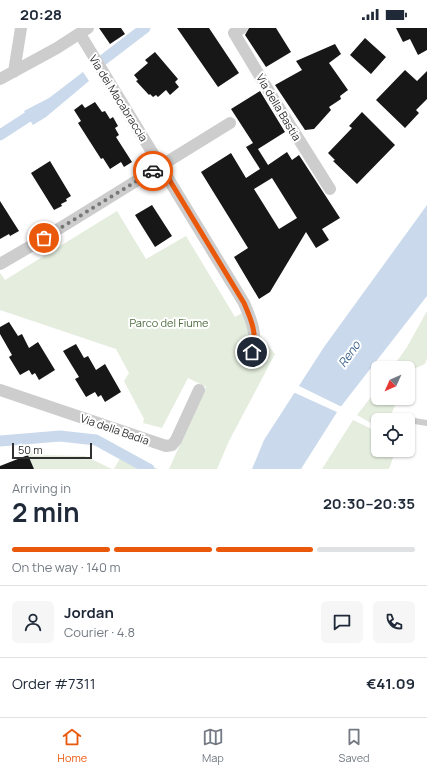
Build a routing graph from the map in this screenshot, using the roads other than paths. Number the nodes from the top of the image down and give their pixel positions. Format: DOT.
graph roads {
  1 [pos="21,28"];
  2 [pos="242,28"];
  3 [pos="84,31"];
  4 [pos="14,72"];
  5 [pos="0,79"];
  6 [pos="230,123"];
  7 [pos="161,166"];
  8 [pos="330,189"];
  9 [pos="0,264"];
  10 [pos="252,352"];
  11 [pos="0,390"];
  12 [pos="199,390"];
  13 [pos="415,421"];
  14 [pos="427,423"];
  1 -- 4 [label="street"];
  2 -- 8 [label="street, Via della Bastia"];
  3 -- 4 [label="street"];
  3 -- 7 [label="street, Via dei Macabraccia"];
  4 -- 5 [label="street"];
  6 -- 7 [label="street"];
  7 -- 9 [label="street"];
  7 -- 10 [label="street, Via dei Macabraccia"];
  11 -- 12 [label="street, Via della Badia"];
  13 -- 14 [label="lane"];
}
